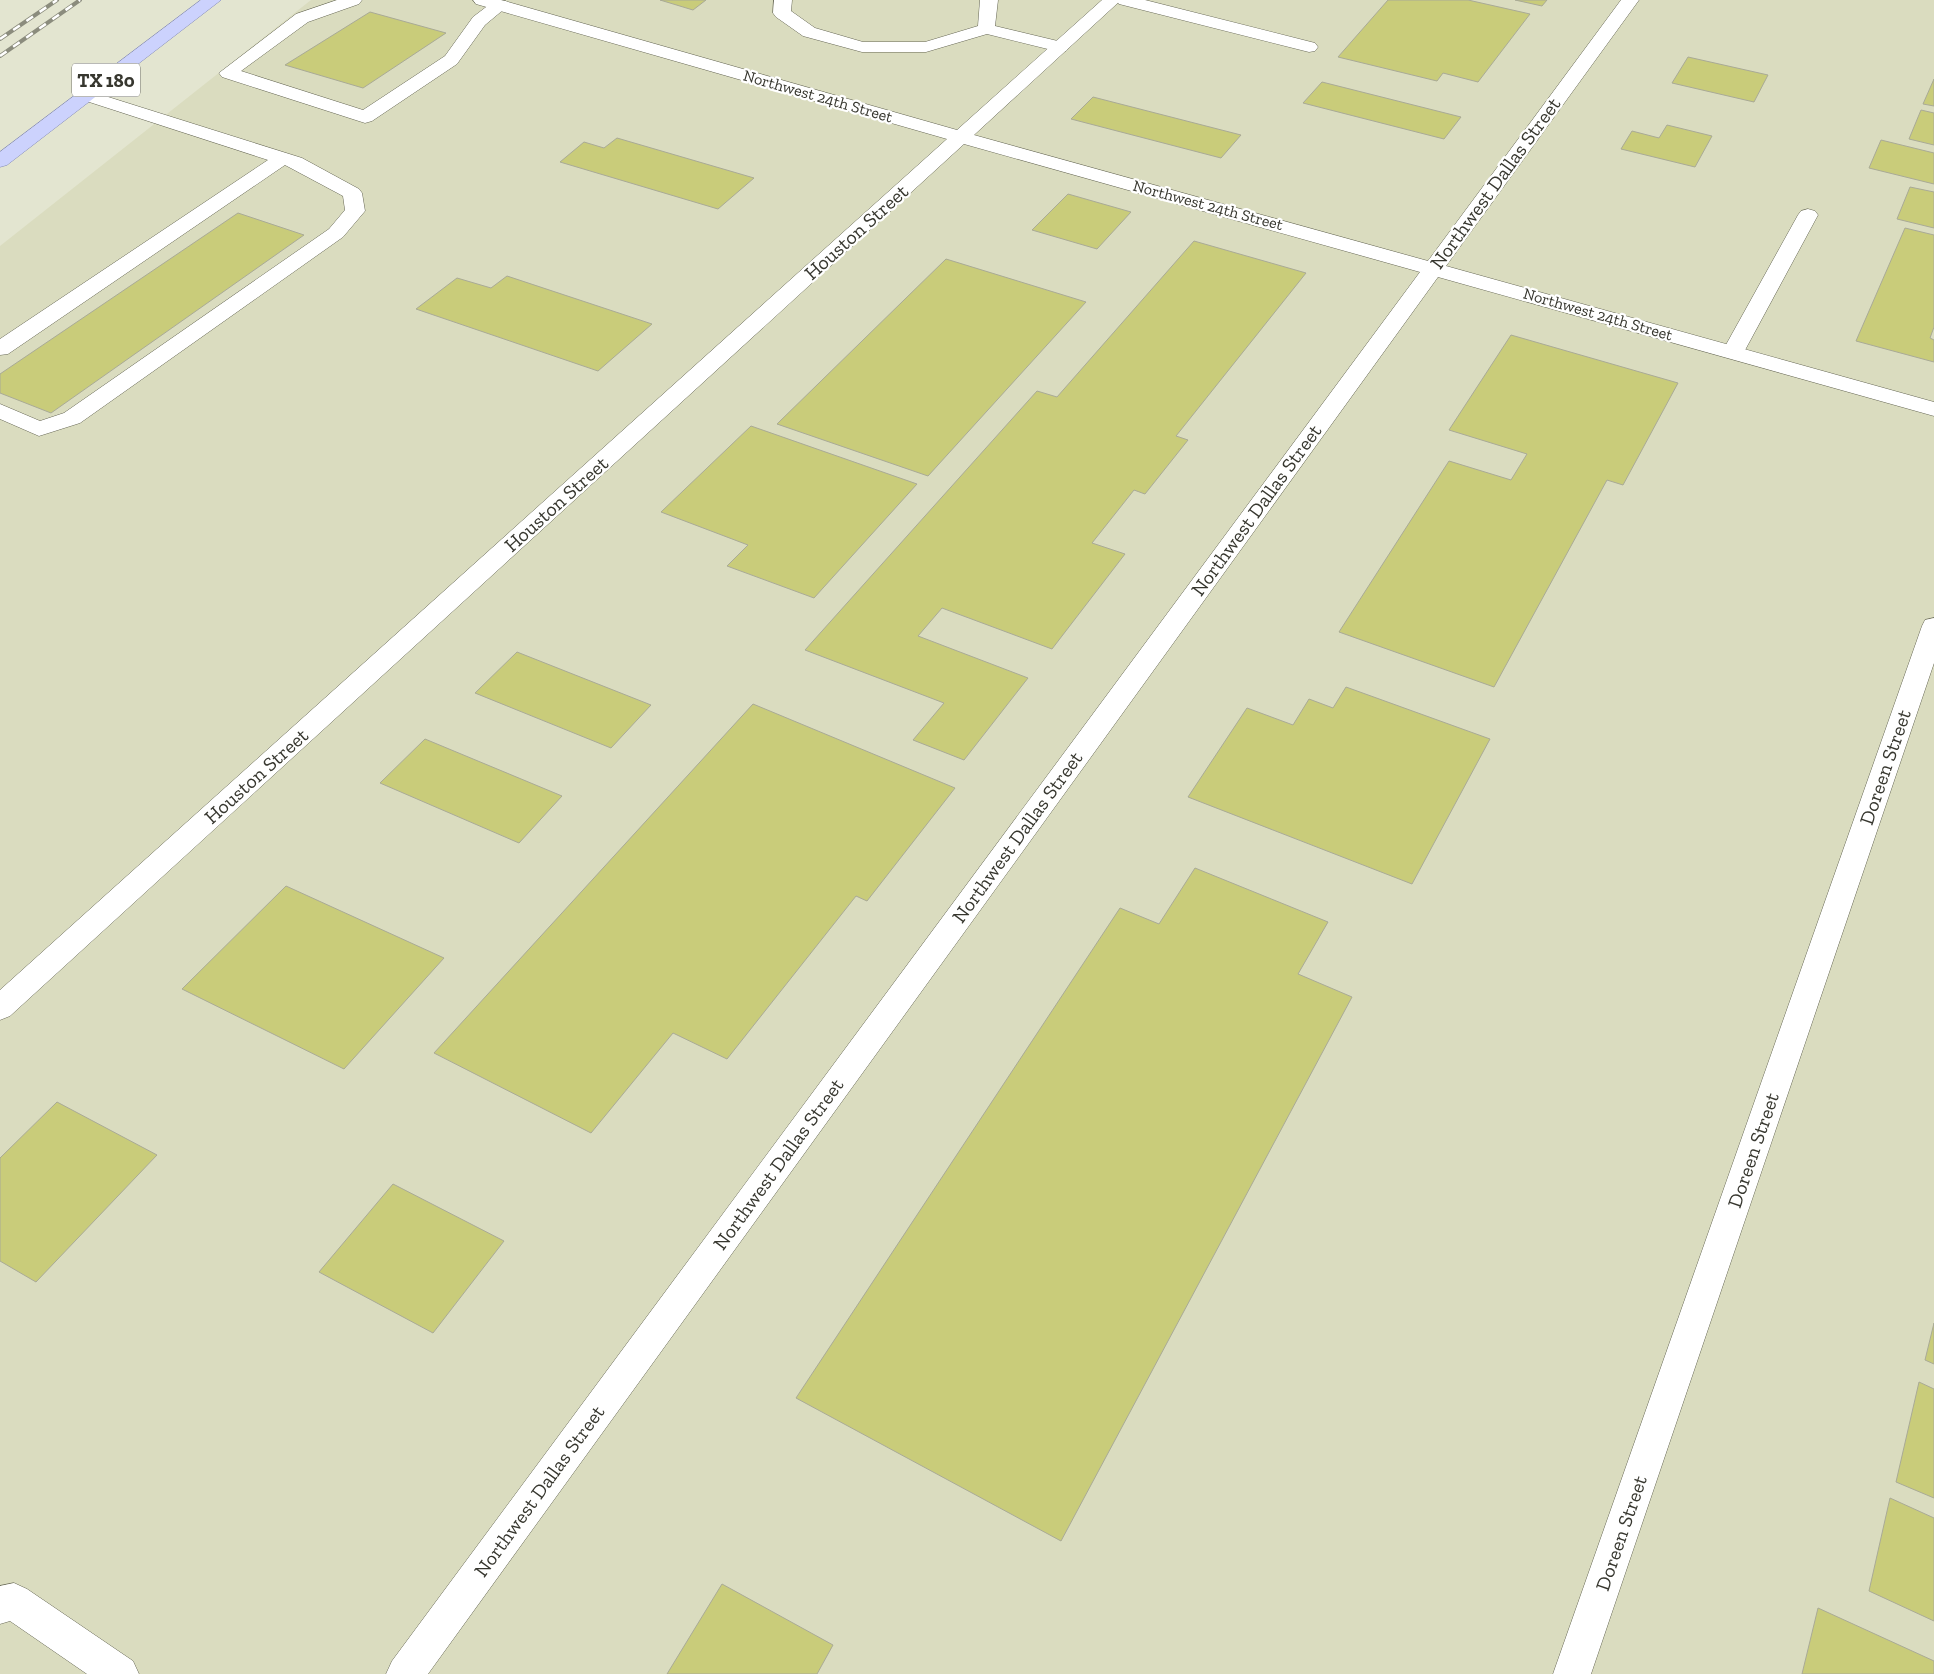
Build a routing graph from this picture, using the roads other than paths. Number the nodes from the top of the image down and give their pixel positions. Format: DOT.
graph roads {
  1 [pos="212,0"];
  2 [pos="352,0"];
  3 [pos="784,0"];
  4 [pos="989,0"];
  5 [pos="1112,0"];
  6 [pos="1125,0"];
  7 [pos="1630,0"];
  8 [pos="491,3"];
  9 [pos="986,29"];
  10 [pos="1060,47"];
  11 [pos="1309,47"];
  12 [pos="86,95"];
  13 [pos="960,137"];
  14 [pos="283,158"];
  15 [pos="0,161"];
  16 [pos="1808,215"];
  17 [pos="1433,268"];
  18 [pos="0,349"];
  19 [pos="1733,352"];
  20 [pos="1934,409"];
  21 [pos="0,411"];
  22 [pos="1934,626"];
  23 [pos="0,1008"];
  24 [pos="0,1605"];
  25 [pos="120,1674"];
  26 [pos="406,1674"];
  27 [pos="1572,1674"];
  1 -- 12 [label="main road, TX 180"];
  2 -- 8 [label="street"];
  3 -- 9 [label="street"];
  4 -- 9 [label="street"];
  5 -- 10 [label="street, Houston Street"];
  6 -- 11 [label="street"];
  7 -- 17 [label="street, Northwest Dallas Street"];
  8 -- 13 [label="street, Northwest 24th Street"];
  9 -- 10 [label="street"];
  10 -- 13 [label="street, Houston Street"];
  12 -- 14 [label="street"];
  12 -- 15 [label="main road, TX 180"];
  13 -- 17 [label="street, Northwest 24th Street"];
  13 -- 23 [label="street, Houston Street"];
  14 -- 18 [label="street"];
  14 -- 21 [label="street"];
  16 -- 19 [label="street"];
  17 -- 19 [label="street, Northwest 24th Street"];
  17 -- 26 [label="street, Northwest Dallas Street"];
  19 -- 20 [label="street, Northwest 24th Street"];
  22 -- 27 [label="street, Doreen Street"];
  24 -- 25 [label="street"];
}
